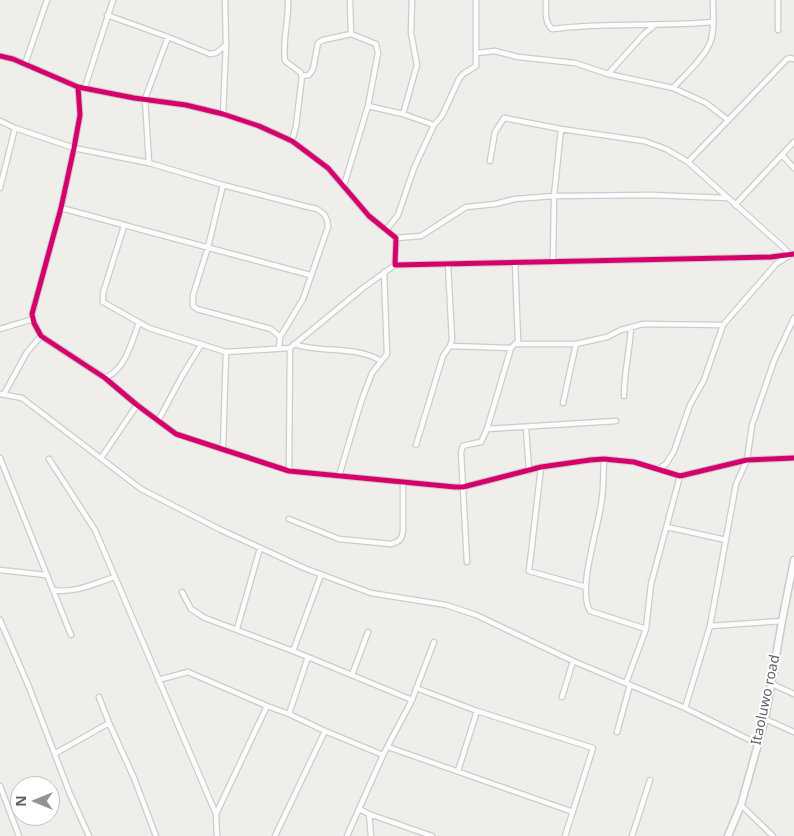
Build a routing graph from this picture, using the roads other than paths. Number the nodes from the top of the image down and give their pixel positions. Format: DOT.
graph roads {
  1 [pos="47,0"];
  2 [pos="113,0"];
  3 [pos="225,0"];
  4 [pos="288,0"];
  5 [pos="350,0"];
  6 [pos="412,0"];
  7 [pos="476,0"];
  8 [pos="546,0"];
  9 [pos="713,0"];
  10 [pos="778,0"];
  11 [pos="107,15"];
  12 [pos="713,22"];
  13 [pos="655,25"];
  14 [pos="778,30"];
  15 [pos="350,34"];
  16 [pos="168,37"];
  17 [pos="226,45"];
  18 [pos="477,53"];
  19 [pos="0,56"];
  20 [pos="794,59"];
  21 [pos="25,64"];
  22 [pos="608,74"];
  23 [pos="302,76"];
  24 [pos="78,87"];
  25 [pos="85,87"];
  26 [pos="673,88"];
  27 [pos="145,99"];
  28 [pos="368,106"];
  29 [pos="223,114"];
  30 [pos="403,114"];
  31 [pos="728,120"];
  32 [pos="0,122"];
  33 [pos="434,125"];
  34 [pos="15,128"];
  35 [pos="561,129"];
  36 [pos="292,141"];
  37 [pos="794,142"];
  38 [pos="74,148"];
  39 [pos="782,155"];
  40 [pos="490,161"];
  41 [pos="688,162"];
  42 [pos="149,163"];
  43 [pos="794,168"];
  44 [pos="223,185"];
  45 [pos="344,185"];
  46 [pos="0,188"];
  47 [pos="554,196"];
  48 [pos="727,198"];
  49 [pos="735,205"];
  50 [pos="61,208"];
  51 [pos="124,226"];
  52 [pos="387,229"];
  53 [pos="396,238"];
  54 [pos="208,247"];
  55 [pos="792,255"];
  56 [pos="516,262"];
  57 [pos="553,262"];
  58 [pos="448,264"];
  59 [pos="395,265"];
  60 [pos="384,272"];
  61 [pos="310,275"];
  62 [pos="794,318"];
  63 [pos="32,319"];
  64 [pos="139,323"];
  65 [pos="723,325"];
  66 [pos="631,327"];
  67 [pos="0,329"];
  68 [pos="41,336"];
  69 [pos="280,338"];
  70 [pos="516,344"];
  71 [pos="576,344"];
  72 [pos="201,345"];
  73 [pos="292,346"];
  74 [pos="450,346"];
  75 [pos="279,348"];
  76 [pos="511,348"];
  77 [pos="226,352"];
  78 [pos="381,361"];
  79 [pos="105,378"];
  80 [pos="2,394"];
  81 [pos="624,396"];
  82 [pos="563,403"];
  83 [pos="137,405"];
  84 [pos="158,421"];
  85 [pos="616,422"];
  86 [pos="526,428"];
  87 [pos="487,429"];
  88 [pos="416,445"];
  89 [pos="223,448"];
  90 [pos="0,458"];
  91 [pos="100,458"];
  92 [pos="794,458"];
  93 [pos="604,459"];
  94 [pos="49,460"];
  95 [pos="747,460"];
  96 [pos="541,467"];
  97 [pos="658,469"];
  98 [pos="289,471"];
  99 [pos="528,471"];
  100 [pos="339,476"];
  101 [pos="680,476"];
  102 [pos="403,483"];
  103 [pos="463,487"];
  104 [pos="289,520"];
  105 [pos="667,526"];
  106 [pos="726,540"];
  107 [pos="260,548"];
  108 [pos="794,560"];
  109 [pos="467,562"];
  110 [pos="0,570"];
  111 [pos="46,575"];
  112 [pos="321,575"];
  113 [pos="115,576"];
  114 [pos="586,587"];
  115 [pos="53,590"];
  116 [pos="182,592"];
  117 [pos="786,601"];
  118 [pos="794,602"];
  119 [pos="0,620"];
  120 [pos="782,621"];
  121 [pos="710,626"];
  122 [pos="237,629"];
  123 [pos="646,629"];
  124 [pos="368,632"];
  125 [pos="72,635"];
  126 [pos="434,642"];
  127 [pos="293,651"];
  128 [pos="308,657"];
  129 [pos="573,661"];
  130 [pos="352,675"];
  131 [pos="158,680"];
  132 [pos="628,684"];
  133 [pos="772,684"];
  134 [pos="416,688"];
  135 [pos="794,694"];
  136 [pos="99,697"];
  137 [pos="562,697"];
  138 [pos="412,700"];
  139 [pos="267,706"];
  140 [pos="685,708"];
  141 [pos="477,711"];
  142 [pos="289,714"];
  143 [pos="765,719"];
  144 [pos="110,723"];
  145 [pos="325,731"];
  146 [pos="617,732"];
  147 [pos="794,732"];
  148 [pos="758,744"];
  149 [pos="388,747"];
  150 [pos="56,753"];
  151 [pos="383,755"];
  152 [pos="458,771"];
  153 [pos="650,780"];
  154 [pos="0,786"];
  155 [pos="741,805"];
  156 [pos="359,809"];
  157 [pos="573,812"];
  158 [pos="216,814"];
  159 [pos="369,814"];
  160 [pos="19,836"];
  161 [pos="89,836"];
  162 [pos="156,836"];
  163 [pos="217,836"];
  164 [pos="275,836"];
  165 [pos="347,836"];
  166 [pos="371,836"];
  167 [pos="432,836"];
  168 [pos="565,836"];
  169 [pos="632,836"];
  170 [pos="728,836"];
  171 [pos="773,836"];
  1 -- 21 [label="street"];
  2 -- 11 [label="street"];
  3 -- 17 [label="street"];
  4 -- 23 [label="street"];
  5 -- 15 [label="street"];
  6 -- 30 [label="street"];
  7 -- 18 [label="street"];
  8 -- 13 [label="street"];
  9 -- 12 [label="street"];
  10 -- 14 [label="street"];
  11 -- 16 [label="street"];
  11 -- 25 [label="street"];
  12 -- 13 [label="street"];
  12 -- 26 [label="street"];
  13 -- 22 [label="street"];
  15 -- 23 [label="street"];
  15 -- 28 [label="street"];
  16 -- 17 [label="street"];
  16 -- 27 [label="street"];
  17 -- 29 [label="street"];
  18 -- 22 [label="street"];
  18 -- 33 [label="street"];
  19 -- 21 [label="street"];
  20 -- 31 [label="street"];
  21 -- 24 [label="street"];
  22 -- 26 [label="street"];
  23 -- 36 [label="street"];
  24 -- 25 [label="street"];
  24 -- 38 [label="street"];
  25 -- 27 [label="street"];
  26 -- 31 [label="street"];
  27 -- 29 [label="street"];
  27 -- 42 [label="street"];
  28 -- 30 [label="street"];
  28 -- 45 [label="street"];
  29 -- 36 [label="street"];
  30 -- 33 [label="street"];
  31 -- 41 [label="street"];
  32 -- 34 [label="street"];
  33 -- 52 [label="street"];
  34 -- 38 [label="street"];
  34 -- 46 [label="street"];
  35 -- 40 [label="street"];
  35 -- 41 [label="street"];
  35 -- 47 [label="street"];
  36 -- 45 [label="street"];
  37 -- 39 [label="street"];
  38 -- 42 [label="street"];
  38 -- 50 [label="street"];
  39 -- 43 [label="street"];
  39 -- 49 [label="street"];
  41 -- 48 [label="street"];
  42 -- 44 [label="street"];
  44 -- 54 [label="street"];
  44 -- 61 [label="street"];
  45 -- 52 [label="street"];
  47 -- 48 [label="street"];
  47 -- 53 [label="street"];
  47 -- 57 [label="street"];
  48 -- 49 [label="street"];
  49 -- 55 [label="street"];
  50 -- 51 [label="street"];
  50 -- 63 [label="street"];
  51 -- 54 [label="street"];
  51 -- 64 [label="street"];
  52 -- 53 [label="street"];
  53 -- 59 [label="street"];
  54 -- 61 [label="street"];
  54 -- 69 [label="street"];
  55 -- 57 [label="street"];
  55 -- 65 [label="street"];
  56 -- 57 [label="street"];
  56 -- 58 [label="street"];
  56 -- 70 [label="street"];
  58 -- 59 [label="street"];
  58 -- 74 [label="street"];
  59 -- 60 [label="street"];
  60 -- 73 [label="street"];
  60 -- 78 [label="street"];
  61 -- 69 [label="street"];
  62 -- 95 [label="street"];
  63 -- 67 [label="street"];
  63 -- 68 [label="street"];
  64 -- 72 [label="street"];
  64 -- 79 [label="street"];
  65 -- 66 [label="street"];
  65 -- 97 [label="street"];
  66 -- 71 [label="street"];
  66 -- 81 [label="street"];
  68 -- 79 [label="street"];
  68 -- 80 [label="street"];
  69 -- 75 [label="street"];
  70 -- 71 [label="street"];
  70 -- 76 [label="street"];
  71 -- 82 [label="street"];
  72 -- 77 [label="street"];
  72 -- 84 [label="street"];
  73 -- 75 [label="street"];
  73 -- 78 [label="street"];
  73 -- 98 [label="street"];
  74 -- 76 [label="street"];
  74 -- 88 [label="street"];
  75 -- 77 [label="street"];
  76 -- 87 [label="street"];
  77 -- 89 [label="street"];
  78 -- 100 [label="street"];
  79 -- 83 [label="street"];
  80 -- 91 [label="street"];
  83 -- 84 [label="street"];
  83 -- 91 [label="street"];
  84 -- 89 [label="street"];
  85 -- 86 [label="street"];
  86 -- 87 [label="street"];
  86 -- 99 [label="street"];
  87 -- 103 [label="street"];
  89 -- 98 [label="street"];
  90 -- 111 [label="street"];
  91 -- 107 [label="street"];
  92 -- 95 [label="street"];
  93 -- 96 [label="street"];
  93 -- 97 [label="street"];
  93 -- 114 [label="street"];
  94 -- 113 [label="street"];
  95 -- 101 [label="street"];
  95 -- 106 [label="street"];
  96 -- 99 [label="street"];
  96 -- 114 [label="street"];
  97 -- 101 [label="street"];
  98 -- 100 [label="street"];
  99 -- 103 [label="street"];
  100 -- 102 [label="street"];
  101 -- 105 [label="street"];
  102 -- 103 [label="street"];
  102 -- 104 [label="street"];
  103 -- 109 [label="street"];
  105 -- 106 [label="street"];
  105 -- 123 [label="street"];
  106 -- 121 [label="street"];
  107 -- 112 [label="street"];
  107 -- 122 [label="street"];
  108 -- 117 [label="street, Itaoluwo road"];
  110 -- 111 [label="street"];
  111 -- 115 [label="street"];
  112 -- 127 [label="street"];
  112 -- 129 [label="street"];
  113 -- 115 [label="street"];
  113 -- 131 [label="street"];
  114 -- 123 [label="street"];
  115 -- 125 [label="street"];
  116 -- 122 [label="street"];
  117 -- 118 [label="street"];
  117 -- 120 [label="street, Itaoluwo road"];
  119 -- 150 [label="street"];
  120 -- 121 [label="street"];
  120 -- 133 [label="street, Itaoluwo road"];
  121 -- 140 [label="street"];
  122 -- 127 [label="street"];
  123 -- 132 [label="street"];
  124 -- 130 [label="street"];
  126 -- 134 [label="street"];
  127 -- 128 [label="street"];
  128 -- 130 [label="street"];
  128 -- 142 [label="street"];
  129 -- 132 [label="street"];
  129 -- 137 [label="street"];
  130 -- 138 [label="street"];
  131 -- 139 [label="street"];
  131 -- 158 [label="street"];
  132 -- 140 [label="street"];
  132 -- 146 [label="street"];
  133 -- 135 [label="street"];
  133 -- 143 [label="street, Itaoluwo road"];
  134 -- 138 [label="street"];
  134 -- 141 [label="street"];
  136 -- 144 [label="street"];
  138 -- 149 [label="street"];
  139 -- 142 [label="street"];
  139 -- 158 [label="street"];
  140 -- 148 [label="street"];
  141 -- 152 [label="street"];
  141 -- 157 [label="street"];
  142 -- 145 [label="street"];
  143 -- 147 [label="street"];
  143 -- 148 [label="street, Itaoluwo road"];
  144 -- 150 [label="street"];
  144 -- 162 [label="street"];
  145 -- 151 [label="street"];
  145 -- 164 [label="street"];
  148 -- 155 [label="street, Itaoluwo road"];
  149 -- 151 [label="street"];
  149 -- 152 [label="street"];
  150 -- 161 [label="street"];
  151 -- 156 [label="street"];
  152 -- 157 [label="street"];
  153 -- 169 [label="street"];
  154 -- 160 [label="street"];
  155 -- 170 [label="street, Itaoluwo road"];
  155 -- 171 [label="street"];
  156 -- 159 [label="street"];
  156 -- 165 [label="street"];
  157 -- 168 [label="street"];
  158 -- 163 [label="street"];
  159 -- 166 [label="street"];
  159 -- 167 [label="street"];
}
